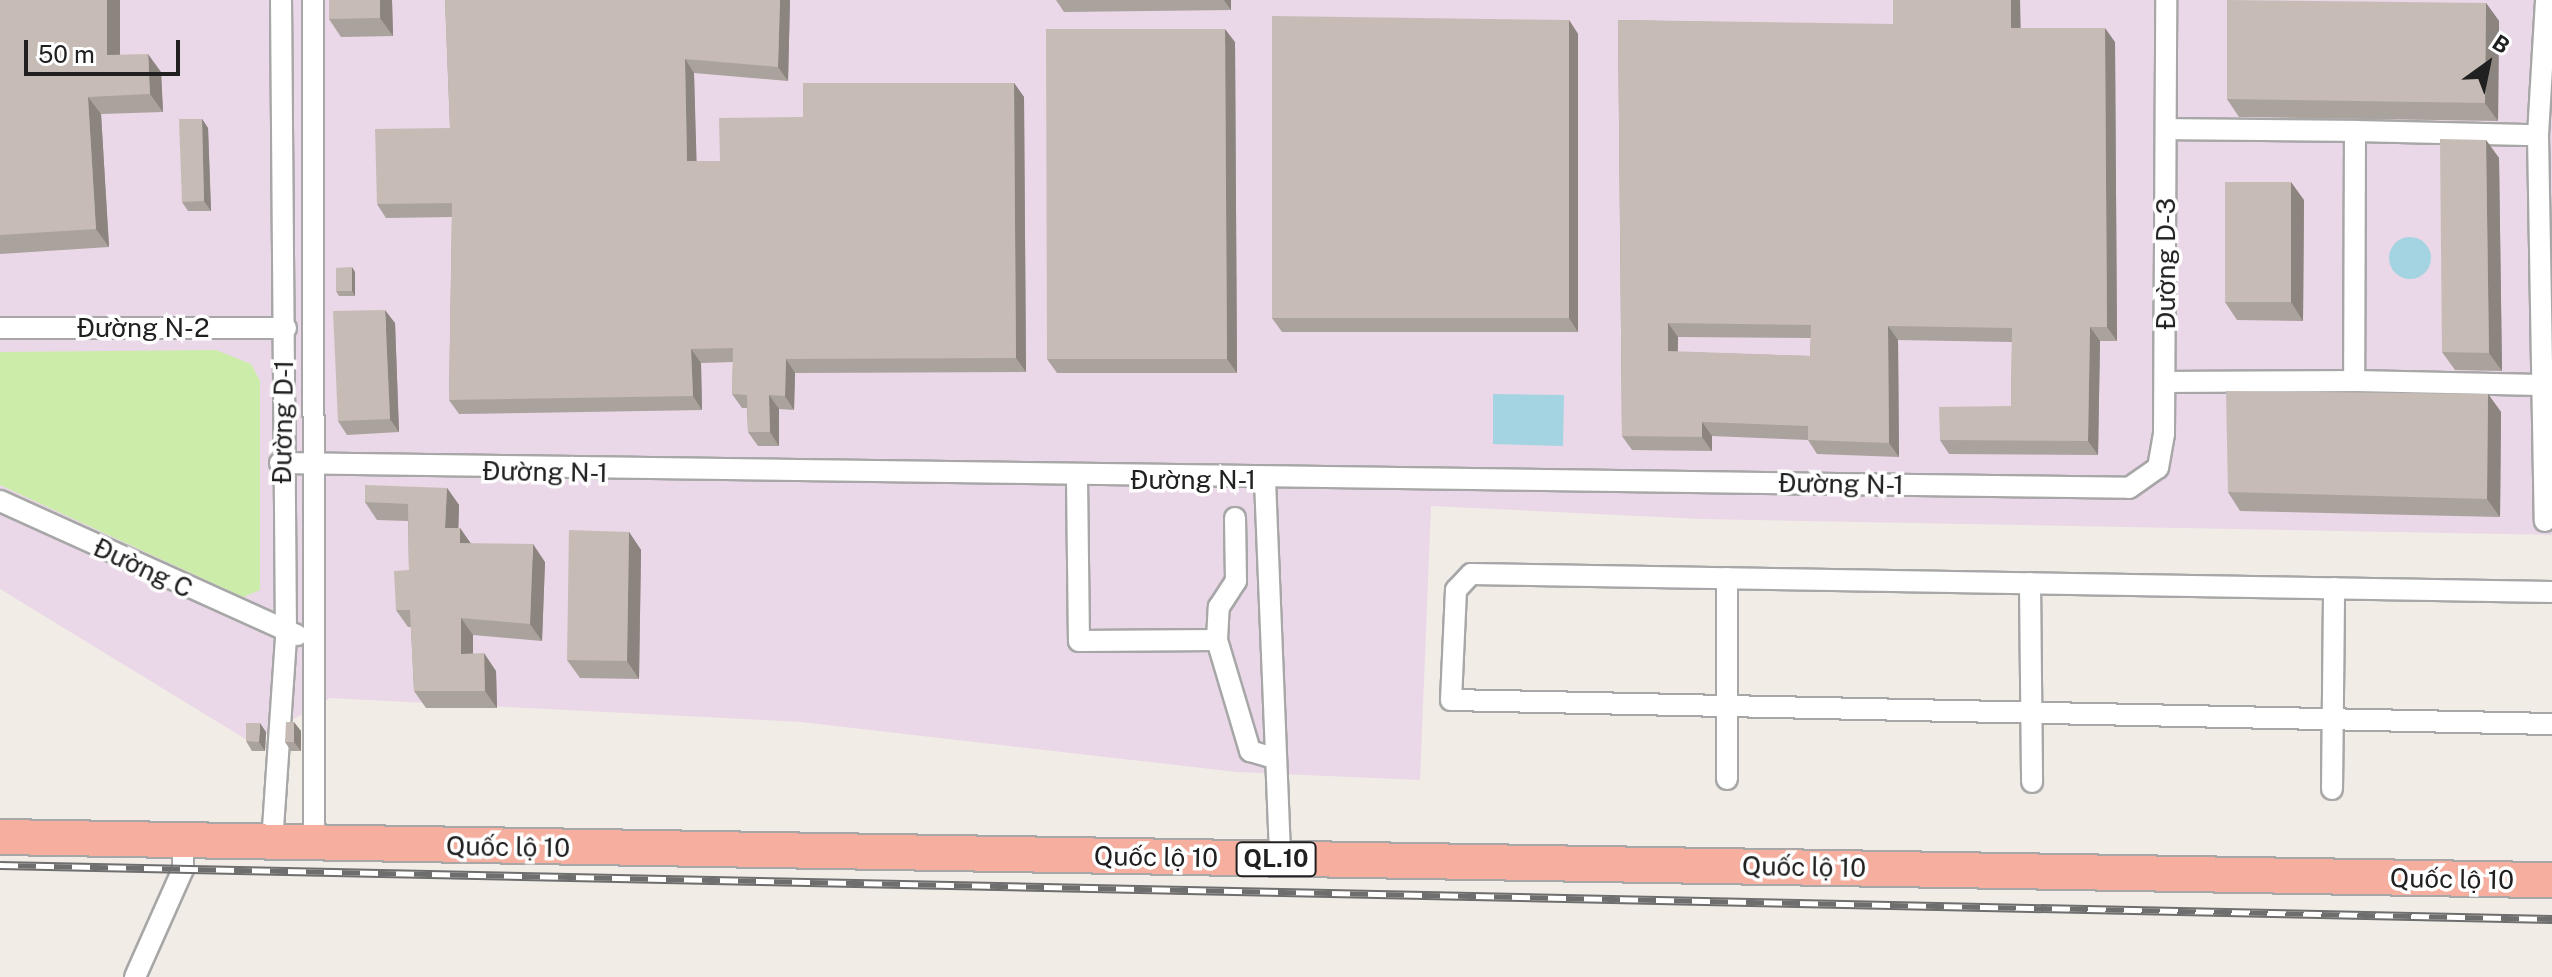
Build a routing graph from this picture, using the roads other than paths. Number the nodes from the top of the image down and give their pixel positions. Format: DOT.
graph roads {
  1 [pos="281,0"];
  2 [pos="313,0"];
  3 [pos="2166,0"];
  4 [pos="2546,2"];
  5 [pos="2166,129"];
  6 [pos="2355,131"];
  7 [pos="2538,135"];
  8 [pos="0,328"];
  9 [pos="286,328"];
  10 [pos="2354,381"];
  11 [pos="2166,382"];
  12 [pos="2542,385"];
  13 [pos="280,463"];
  14 [pos="315,465"];
  15 [pos="1077,479"];
  16 [pos="1265,480"];
  17 [pos="2107,488"];
  18 [pos="0,501"];
  19 [pos="1235,518"];
  20 [pos="2545,521"];
  21 [pos="1727,578"];
  22 [pos="2030,583"];
  23 [pos="2334,588"];
  24 [pos="2552,592"];
  25 [pos="286,635"];
  26 [pos="313,635"];
  27 [pos="1217,640"];
  28 [pos="1727,706"];
  29 [pos="2031,713"];
  30 [pos="2334,720"];
  31 [pos="2552,724"];
  32 [pos="1271,757"];
  33 [pos="1727,779"];
  34 [pos="2032,782"];
  35 [pos="2332,789"];
  36 [pos="0,837"];
  37 [pos="183,840"];
  38 [pos="272,843"];
  39 [pos="314,844"];
  40 [pos="1280,859"];
  41 [pos="2552,880"];
  42 [pos="135,977"];
  1 -- 9 [label="street, Đường D-1"];
  2 -- 14 [label="street, Đường D-1"];
  3 -- 5 [label="street, Đường D-3"];
  4 -- 7 [label="street"];
  5 -- 6 [label="street"];
  5 -- 11 [label="street, Đường D-3"];
  6 -- 7 [label="street"];
  6 -- 10 [label="street"];
  7 -- 12 [label="street"];
  8 -- 9 [label="street, Đường N-2"];
  9 -- 13 [label="street, Đường D-1"];
  10 -- 11 [label="street"];
  10 -- 12 [label="street"];
  11 -- 17 [label="street, Đường D-3"];
  12 -- 20 [label="street"];
  13 -- 14 [label="street, Đường N-1"];
  13 -- 25 [label="street, Đường D-1"];
  14 -- 15 [label="street, Đường N-1"];
  14 -- 26 [label="street, Đường D-1"];
  15 -- 16 [label="street, Đường N-1"];
  15 -- 27 [label="street"];
  16 -- 17 [label="street, Đường N-1"];
  16 -- 32 [label="street"];
  18 -- 25 [label="street, Đường C"];
  19 -- 27 [label="street"];
  21 -- 22 [label="street"];
  21 -- 28 [label="street"];
  21 -- 28 [label="street"];
  22 -- 23 [label="street"];
  22 -- 29 [label="street"];
  23 -- 24 [label="street"];
  23 -- 30 [label="street"];
  25 -- 26 [label="street"];
  25 -- 38 [label="street, Đường D-1"];
  26 -- 39 [label="street, Đường D-1"];
  27 -- 32 [label="street"];
  28 -- 29 [label="street"];
  28 -- 33 [label="street"];
  29 -- 30 [label="street"];
  29 -- 34 [label="street"];
  30 -- 31 [label="street"];
  30 -- 35 [label="street"];
  32 -- 40 [label="street"];
  36 -- 37 [label="highway, Quốc lộ 10 / QL.10"];
  37 -- 38 [label="highway, Quốc lộ 10 / QL.10"];
  37 -- 42 [label="street"];
  38 -- 39 [label="highway, Quốc lộ 10 / QL.10"];
  39 -- 40 [label="highway, Quốc lộ 10 / QL.10"];
  40 -- 41 [label="highway, Quốc lộ 10 / QL.10"];
}
